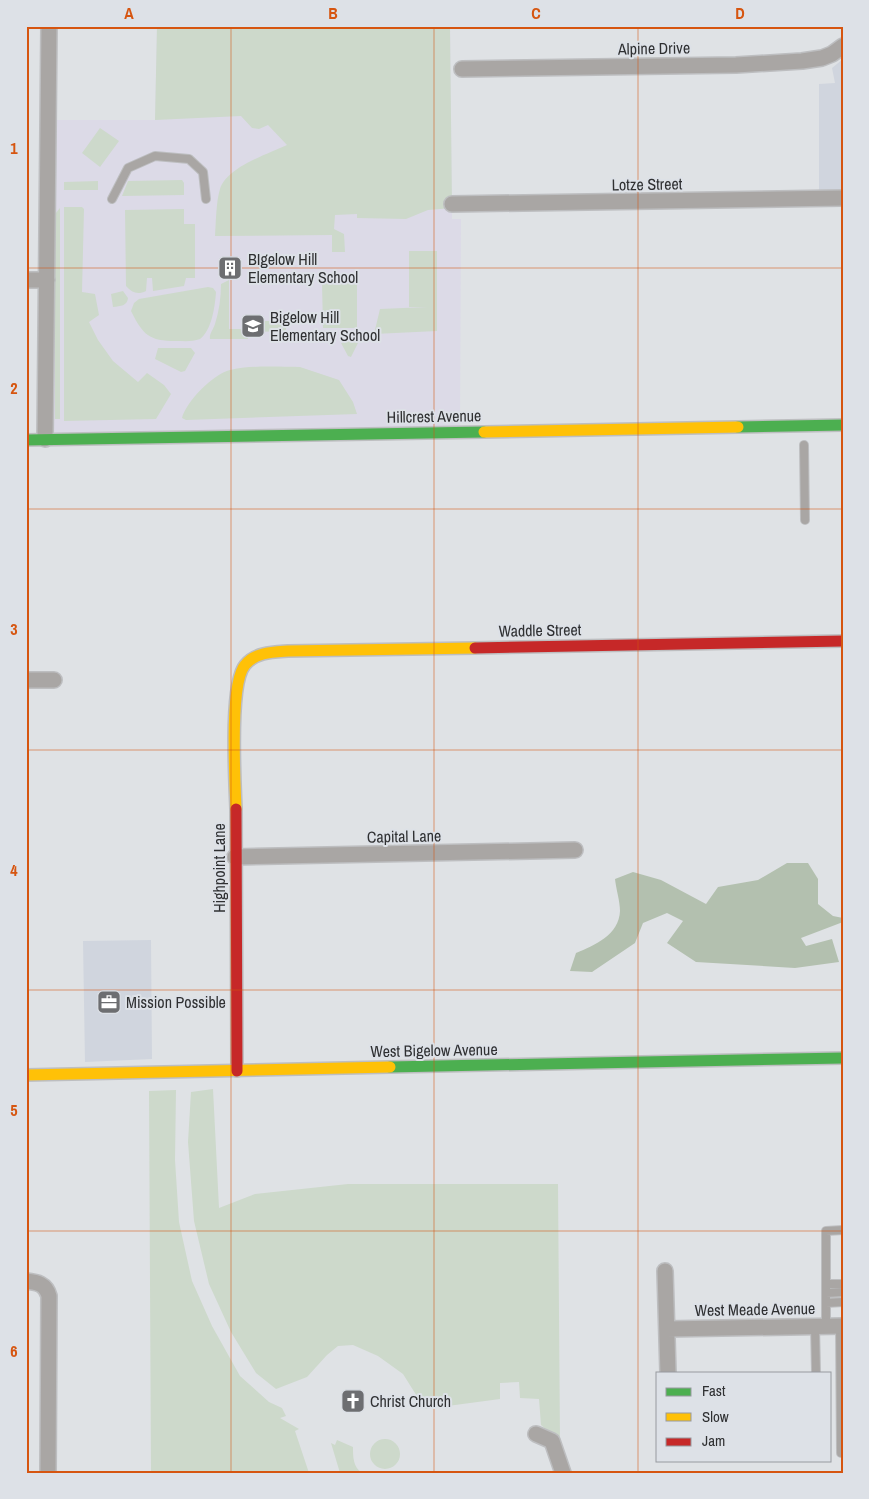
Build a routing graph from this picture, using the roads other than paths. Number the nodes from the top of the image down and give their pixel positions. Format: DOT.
graph roads {
  1 [pos="48,26"];
  2 [pos="843,46"];
  3 [pos="462,69"];
  4 [pos="206,198"];
  5 [pos="843,198"];
  6 [pos="112,200"];
  7 [pos="452,204"];
  8 [pos="26,280"];
  9 [pos="47,280"];
  10 [pos="843,425"];
  11 [pos="46,439"];
  12 [pos="26,440"];
  13 [pos="804,445"];
  14 [pos="805,520"];
  15 [pos="843,641"];
  16 [pos="242,667"];
  17 [pos="26,680"];
  18 [pos="54,680"];
  19 [pos="574,850"];
  20 [pos="235,857"];
  21 [pos="843,1058"];
  22 [pos="237,1071"];
  23 [pos="26,1075"];
  24 [pos="843,1230"];
  25 [pos="665,1271"];
  26 [pos="26,1281"];
  27 [pos="826,1284"];
  28 [pos="843,1284"];
  29 [pos="843,1292"];
  30 [pos="826,1293"];
  31 [pos="843,1302"];
  32 [pos="826,1303"];
  33 [pos="831,1326"];
  34 [pos="667,1328"];
  35 [pos="668,1372"];
  36 [pos="816,1372"];
  37 [pos="536,1434"];
  38 [pos="843,1453"];
  39 [pos="48,1473"];
  40 [pos="563,1473"];
  1 -- 9 [label="street"];
  2 -- 3 [label="street, Alpine Drive"];
  4 -- 6 [label="lane"];
  5 -- 7 [label="street, Lotze Street"];
  8 -- 9 [label="street"];
  9 -- 11 [label="street"];
  10 -- 11 [label="street, Hillcrest Avenue"];
  11 -- 12 [label="street, Hillcrest Avenue"];
  13 -- 14 [label="lane"];
  15 -- 16 [label="street, Waddle Street"];
  16 -- 20 [label="street, Highpoint Lane"];
  17 -- 18 [label="street"];
  19 -- 20 [label="street, Capital Lane"];
  20 -- 22 [label="street, Highpoint Lane"];
  21 -- 22 [label="street, West Bigelow Avenue"];
  22 -- 23 [label="street, West Bigelow Avenue"];
  24 -- 27 [label="lane"];
  25 -- 34 [label="street"];
  26 -- 39 [label="street"];
  27 -- 28 [label="lane"];
  27 -- 30 [label="lane"];
  29 -- 30 [label="lane"];
  30 -- 32 [label="lane"];
  31 -- 32 [label="lane"];
  32 -- 33 [label="lane"];
  33 -- 34 [label="street, West Meade Avenue"];
  33 -- 36 [label="lane"];
  33 -- 38 [label="lane"];
  34 -- 35 [label="street"];
  37 -- 40 [label="street"];
}
